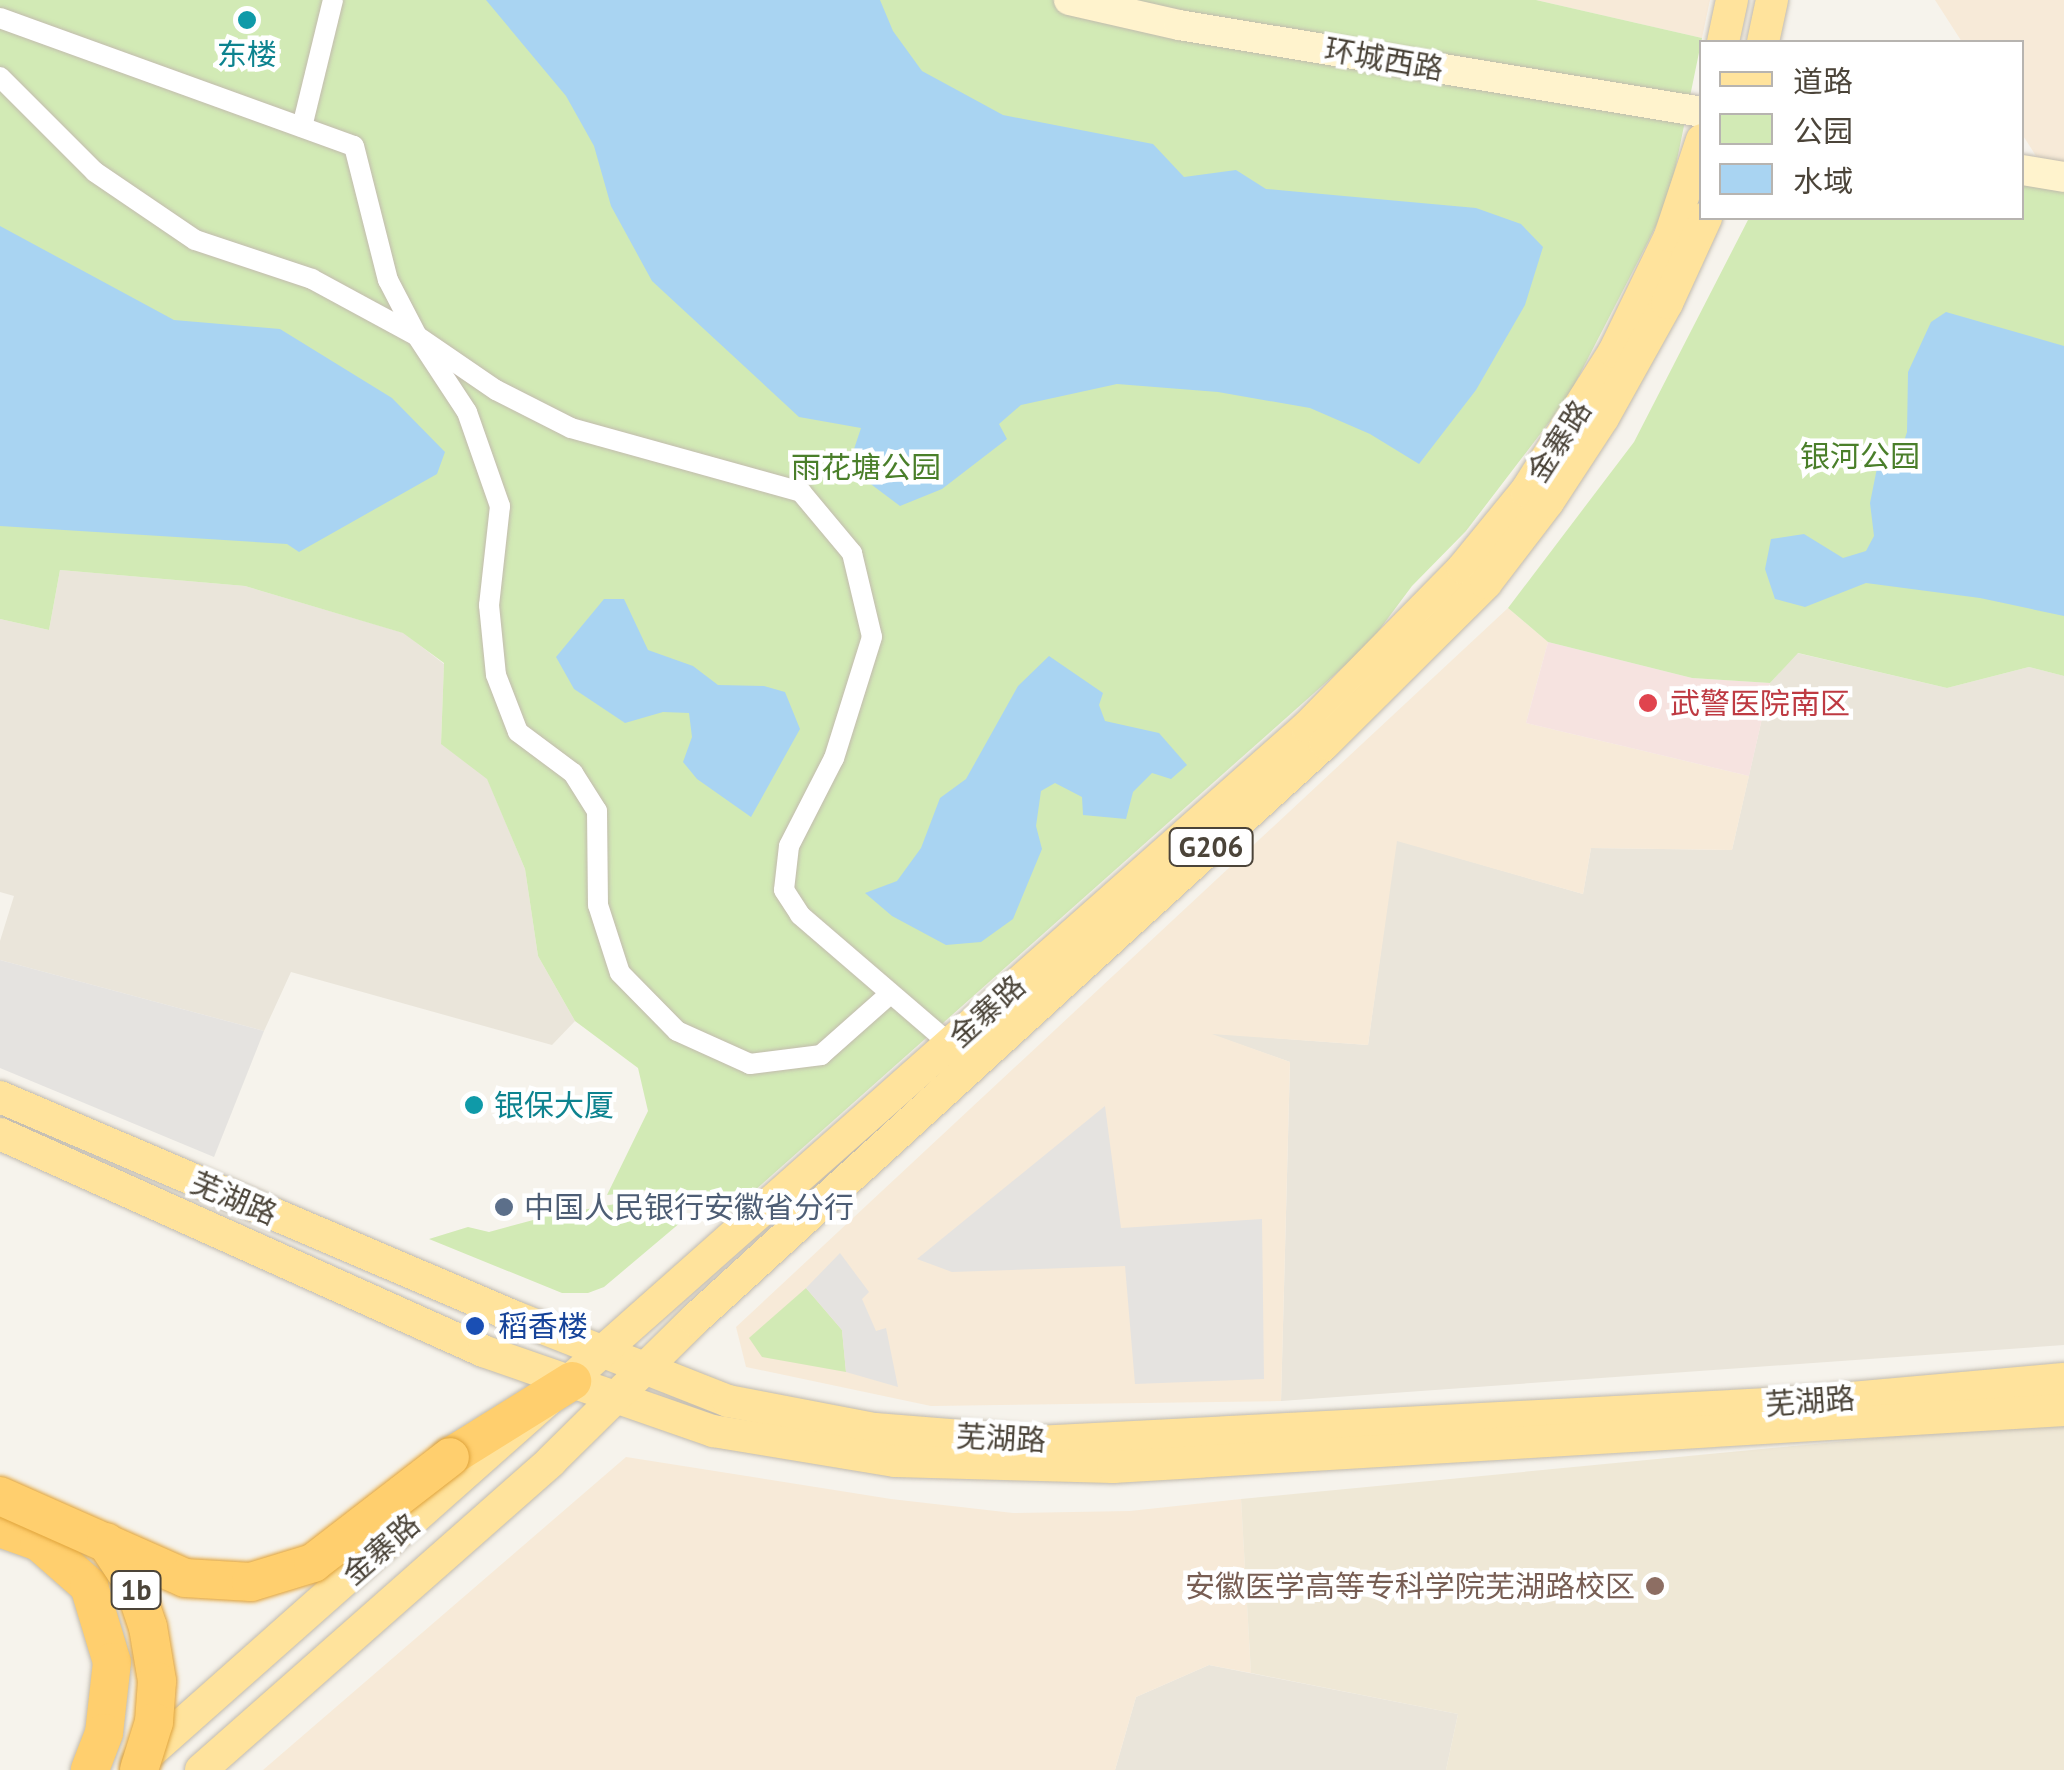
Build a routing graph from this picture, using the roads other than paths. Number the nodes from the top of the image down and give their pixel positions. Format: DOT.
graph roads {
  1 [pos="333,0"];
  2 [pos="1068,0"];
  3 [pos="1732,0"];
  4 [pos="1772,0"];
  5 [pos="0,18"];
  6 [pos="1723,40"];
  7 [pos="1763,40"];
  8 [pos="0,77"];
  9 [pos="1699,112"];
  10 [pos="302,127"];
  11 [pos="1699,149"];
  12 [pos="2024,170"];
  13 [pos="2064,177"];
  14 [pos="1705,220"];
  15 [pos="418,336"];
  16 [pos="890,994"];
  17 [pos="950,1044"];
  18 [pos="0,1097"];
  19 [pos="0,1134"];
  20 [pos="604,1353"];
  21 [pos="645,1369"];
  22 [pos="2064,1379"];
  23 [pos="572,1381"];
  24 [pos="617,1397"];
  25 [pos="2064,1410"];
  26 [pos="0,1472"];
  27 [pos="0,1496"];
  28 [pos="0,1528"];
  29 [pos="90,1770"];
  30 [pos="130,1770"];
  31 [pos="139,1770"];
  32 [pos="201,1770"];
  1 -- 10 [label="street"];
  2 -- 9 [label="street, 环城西路"];
  3 -- 6 [label="main road"];
  4 -- 7 [label="main road"];
  5 -- 10 [label="street"];
  8 -- 15 [label="street"];
  10 -- 15 [label="street"];
  11 -- 17 [label="main road, 金寨路"];
  12 -- 13 [label="street"];
  14 -- 21 [label="main road, 金寨路 / G206"];
  15 -- 16 [label="street"];
  15 -- 16 [label="street"];
  16 -- 17 [label="street"];
  17 -- 20 [label="main road, 金寨路"];
  18 -- 20 [label="main road, 芜湖路"];
  19 -- 23 [label="main road, 芜湖路"];
  20 -- 21 [label="main road, 芜湖路"];
  20 -- 23 [label="main road, 金寨路"];
  21 -- 22 [label="main road, 芜湖路"];
  21 -- 24 [label="main road, 金寨路 / G206"];
  23 -- 24 [label="main road, 芜湖路"];
  23 -- 27 [label="highway, bridge"];
  23 -- 30 [label="main road, 金寨路"];
  24 -- 25 [label="main road, 芜湖路"];
  24 -- 32 [label="main road, 金寨路"];
  26 -- 31 [label="highway, 1b, bridge"];
  28 -- 29 [label="highway"];
}
